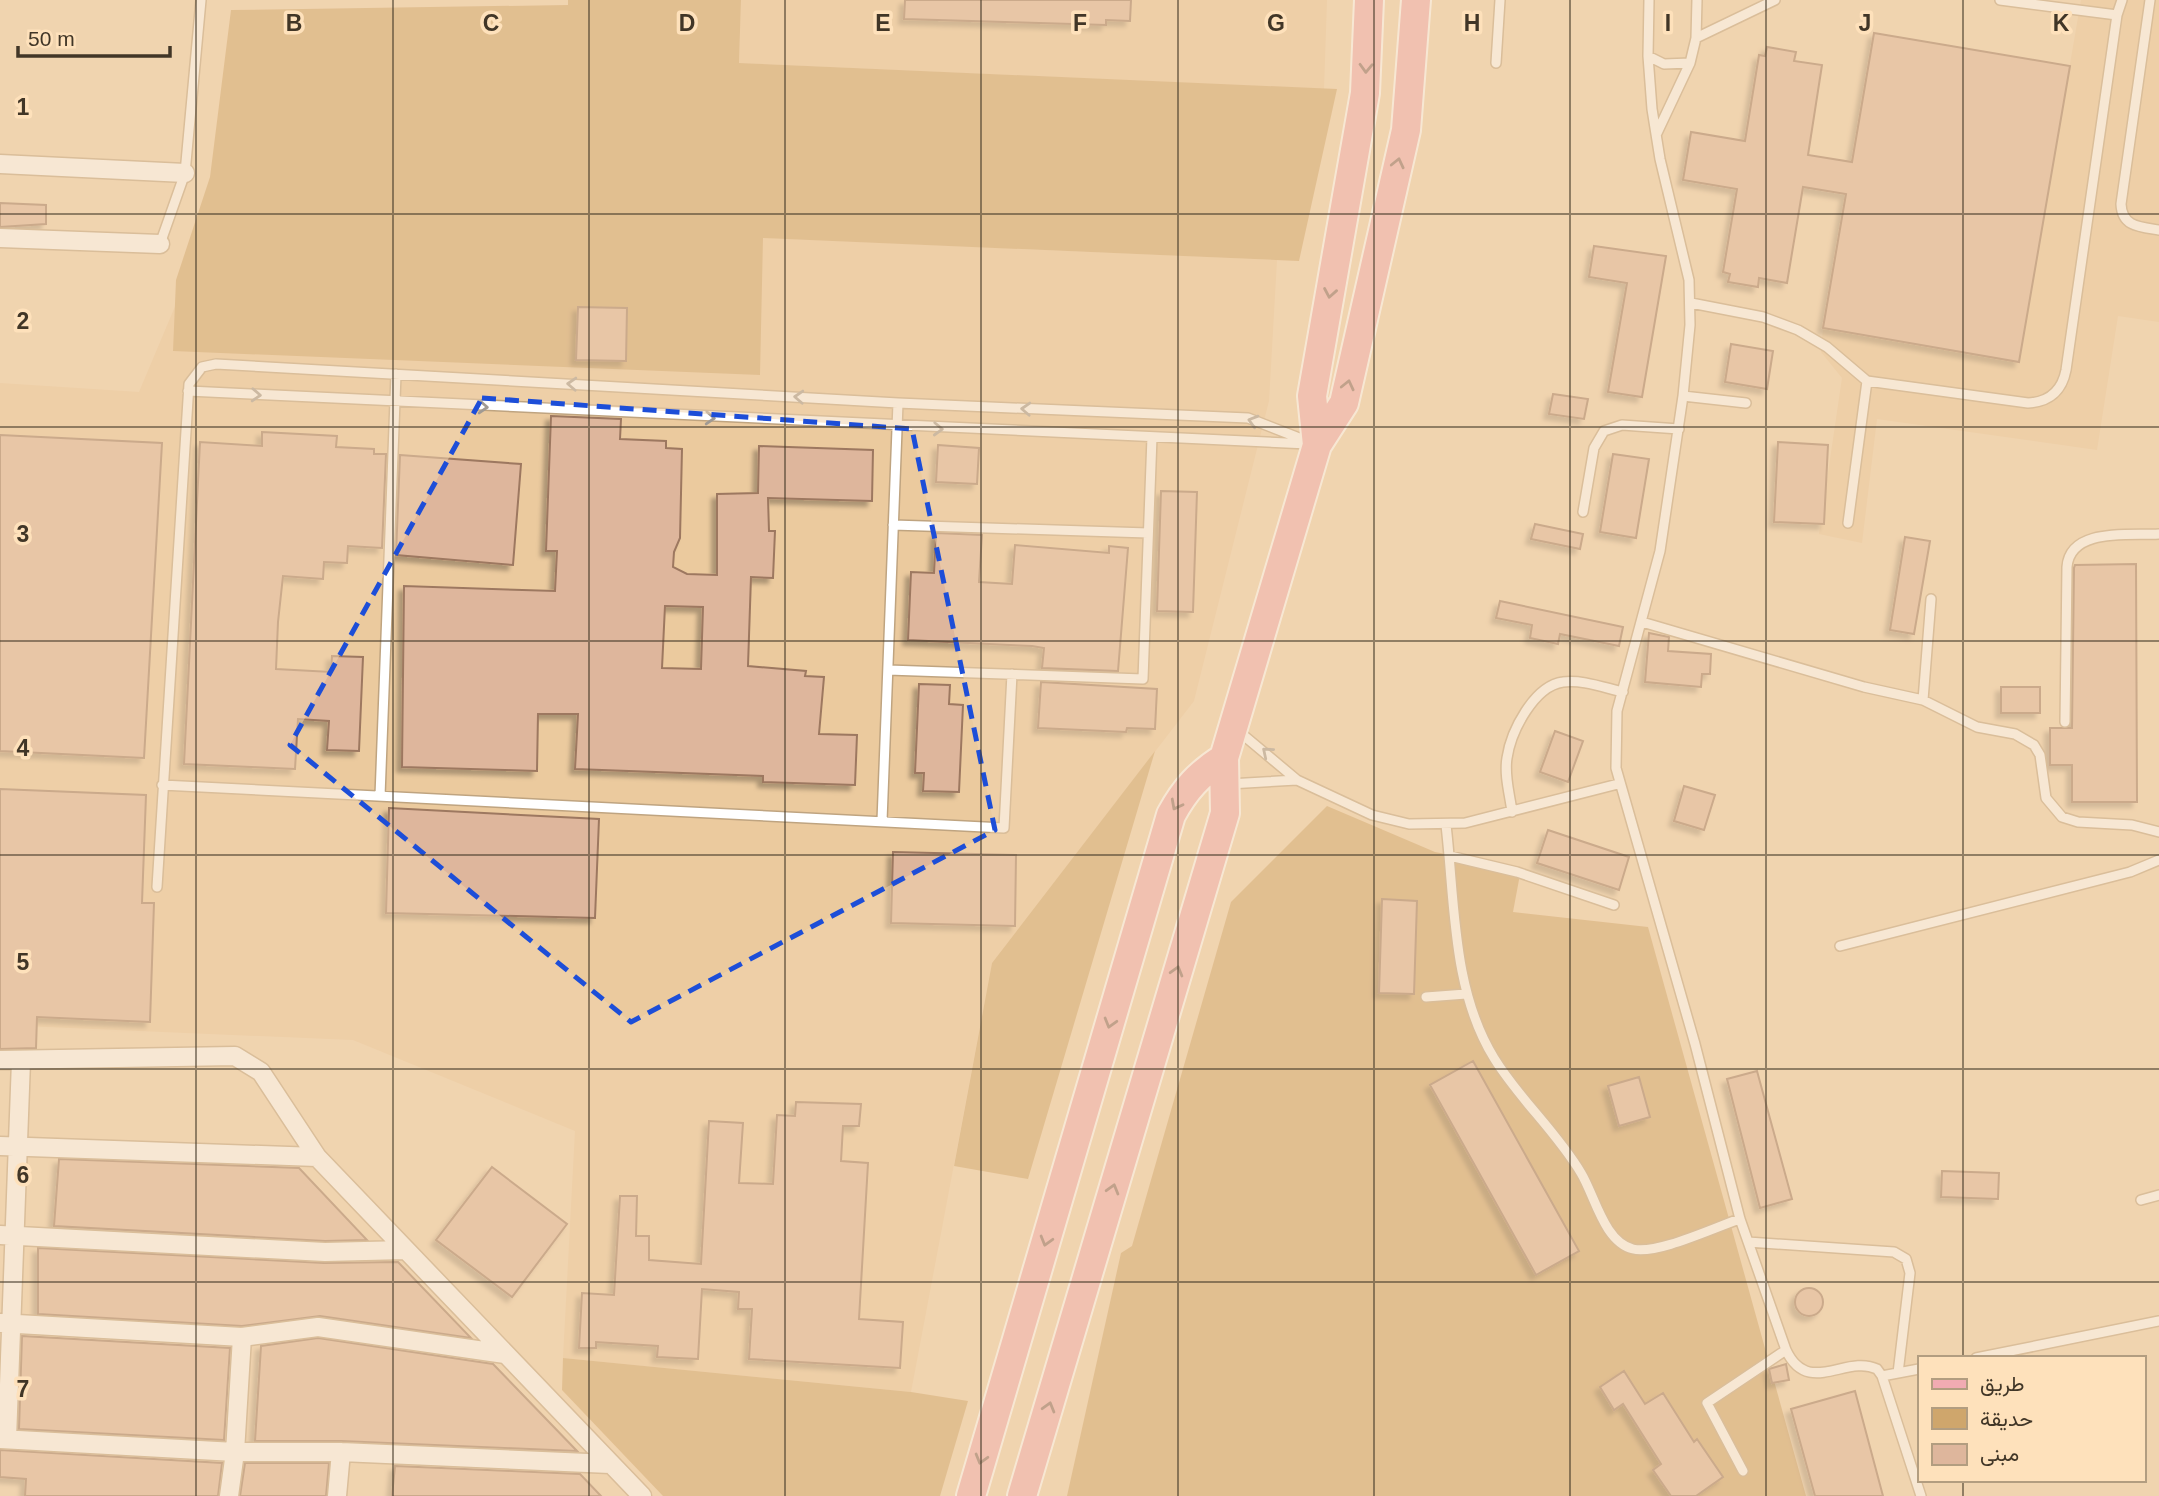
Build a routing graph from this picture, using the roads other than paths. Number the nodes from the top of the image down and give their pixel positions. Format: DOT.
graph roads {
  1 [pos="201,0"];
  2 [pos="1369,0"];
  3 [pos="1416,0"];
  4 [pos="1500,0"];
  5 [pos="1775,0"];
  6 [pos="2000,0"];
  7 [pos="2122,0"];
  8 [pos="2150,0"];
  9 [pos="1650,1"];
  10 [pos="1696,2"];
  11 [pos="2117,15"];
  12 [pos="1696,38"];
  13 [pos="1648,56"];
  14 [pos="1496,63"];
  15 [pos="1690,63"];
  16 [pos="1656,135"];
  17 [pos="0,164"];
  18 [pos="185,173"];
  19 [pos="2159,230"];
  20 [pos="0,237"];
  21 [pos="160,244"];
  22 [pos="1691,303"];
  23 [pos="396,374"];
  24 [pos="1867,381"];
  25 [pos="188,391"];
  26 [pos="1684,396"];
  27 [pos="394,403"];
  28 [pos="898,403"];
  29 [pos="1746,404"];
  30 [pos="896,427"];
  31 [pos="1679,429"];
  32 [pos="1152,437"];
  33 [pos="1317,445"];
  34 [pos="1583,512"];
  35 [pos="1848,523"];
  36 [pos="893,525"];
  37 [pos="1148,533"];
  38 [pos="2159,534"];
  39 [pos="1931,599"];
  40 [pos="1642,622"];
  41 [pos="888,670"];
  42 [pos="1012,674"];
  43 [pos="1623,692"];
  44 [pos="1923,700"];
  45 [pos="2065,722"];
  46 [pos="1234,727"];
  47 [pos="1225,771"];
  48 [pos="1297,780"];
  49 [pos="162,785"];
  50 [pos="1618,785"];
  51 [pos="380,796"];
  52 [pos="1512,812"];
  53 [pos="882,821"];
  54 [pos="1447,825"];
  55 [pos="2159,832"];
  56 [pos="1450,856"];
  57 [pos="2159,860"];
  58 [pos="158,887"];
  59 [pos="1614,905"];
  60 [pos="1840,946"];
  61 [pos="1466,994"];
  62 [pos="1426,997"];
  63 [pos="0,1060"];
  64 [pos="22,1060"];
  65 [pos="0,1146"];
  66 [pos="19,1147"];
  67 [pos="317,1157"];
  68 [pos="2159,1195"];
  69 [pos="2141,1200"];
  70 [pos="1740,1219"];
  71 [pos="7,1236"];
  72 [pos="1748,1242"];
  73 [pos="405,1250"];
  74 [pos="2159,1321"];
  75 [pos="7,1323"];
  76 [pos="242,1338"];
  77 [pos="1786,1350"];
  78 [pos="505,1354"];
  79 [pos="1986,1356"];
  80 [pos="1918,1369"];
  81 [pos="1898,1373"];
  82 [pos="1882,1376"];
  83 [pos="3,1439"];
  84 [pos="235,1452"];
  85 [pos="341,1452"];
  86 [pos="610,1464"];
  87 [pos="1744,1471"];
  88 [pos="229,1496"];
  89 [pos="337,1496"];
  90 [pos="642,1496"];
  91 [pos="971,1496"];
  92 [pos="1022,1496"];
  93 [pos="1921,1496"];
  1 -- 18 [label="lane"];
  2 -- 33 [label="main road, one-way"];
  33 -- 3 [label="main road, one-way"];
  4 -- 14 [label="lane"];
  5 -- 12 [label="lane"];
  6 -- 11 [label="lane"];
  7 -- 11 [label="lane"];
  8 -- 19 [label="lane"];
  9 -- 13 [label="lane"];
  10 -- 12 [label="lane"];
  11 -- 24 [label="lane"];
  12 -- 15 [label="lane"];
  13 -- 15 [label="lane"];
  13 -- 16 [label="lane"];
  15 -- 16 [label="lane"];
  16 -- 22 [label="lane"];
  17 -- 18 [label="street"];
  18 -- 21 [label="lane"];
  20 -- 21 [label="street"];
  22 -- 24 [label="lane"];
  22 -- 26 [label="lane"];
  23 -- 25 [label="lane"];
  23 -- 27 [label="lane"];
  28 -- 23 [label="lane, one-way"];
  24 -- 35 [label="lane"];
  25 -- 27 [label="lane, one-way"];
  25 -- 49 [label="lane"];
  26 -- 29 [label="lane"];
  26 -- 31 [label="lane"];
  27 -- 30 [label="lane, one-way"];
  27 -- 51 [label="lane"];
  28 -- 30 [label="lane"];
  33 -- 28 [label="lane, one-way"];
  30 -- 32 [label="lane, one-way"];
  30 -- 36 [label="lane"];
  31 -- 34 [label="lane"];
  31 -- 40 [label="lane"];
  32 -- 33 [label="lane"];
  32 -- 37 [label="lane"];
  33 -- 46 [label="main road"];
  36 -- 37 [label="lane"];
  36 -- 41 [label="lane"];
  37 -- 42 [label="lane"];
  38 -- 45 [label="lane"];
  39 -- 44 [label="lane"];
  40 -- 43 [label="lane"];
  40 -- 44 [label="lane"];
  41 -- 42 [label="lane"];
  41 -- 53 [label="lane"];
  42 -- 53 [label="lane"];
  43 -- 50 [label="lane"];
  43 -- 52 [label="lane"];
  44 -- 55 [label="lane"];
  46 -- 47 [label="main road"];
  48 -- 46 [label="lane, one-way"];
  47 -- 48 [label="lane"];
  47 -- 91 [label="main road, one-way"];
  92 -- 47 [label="main road, one-way"];
  48 -- 54 [label="lane"];
  49 -- 51 [label="lane"];
  49 -- 58 [label="lane"];
  50 -- 52 [label="lane"];
  50 -- 70 [label="lane"];
  51 -- 53 [label="lane"];
  52 -- 54 [label="lane"];
  54 -- 56 [label="lane"];
  56 -- 59 [label="lane"];
  56 -- 61 [label="lane"];
  57 -- 60 [label="lane"];
  61 -- 62 [label="lane"];
  61 -- 70 [label="lane"];
  63 -- 64 [label="street"];
  64 -- 66 [label="street"];
  64 -- 67 [label="street"];
  65 -- 66 [label="street"];
  66 -- 67 [label="street"];
  66 -- 71 [label="street"];
  67 -- 73 [label="street"];
  68 -- 69 [label="lane"];
  70 -- 72 [label="lane"];
  71 -- 73 [label="street"];
  71 -- 75 [label="street"];
  72 -- 77 [label="lane"];
  72 -- 81 [label="lane"];
  73 -- 78 [label="street"];
  74 -- 79 [label="lane"];
  75 -- 76 [label="street"];
  75 -- 83 [label="street"];
  76 -- 78 [label="street"];
  76 -- 84 [label="street"];
  77 -- 82 [label="lane"];
  77 -- 87 [label="lane"];
  78 -- 86 [label="street"];
  80 -- 81 [label="lane"];
  81 -- 82 [label="lane"];
  82 -- 93 [label="lane"];
  83 -- 84 [label="street"];
  84 -- 85 [label="street"];
  84 -- 88 [label="street"];
  85 -- 86 [label="street"];
  85 -- 89 [label="street"];
  86 -- 90 [label="street"];
}
